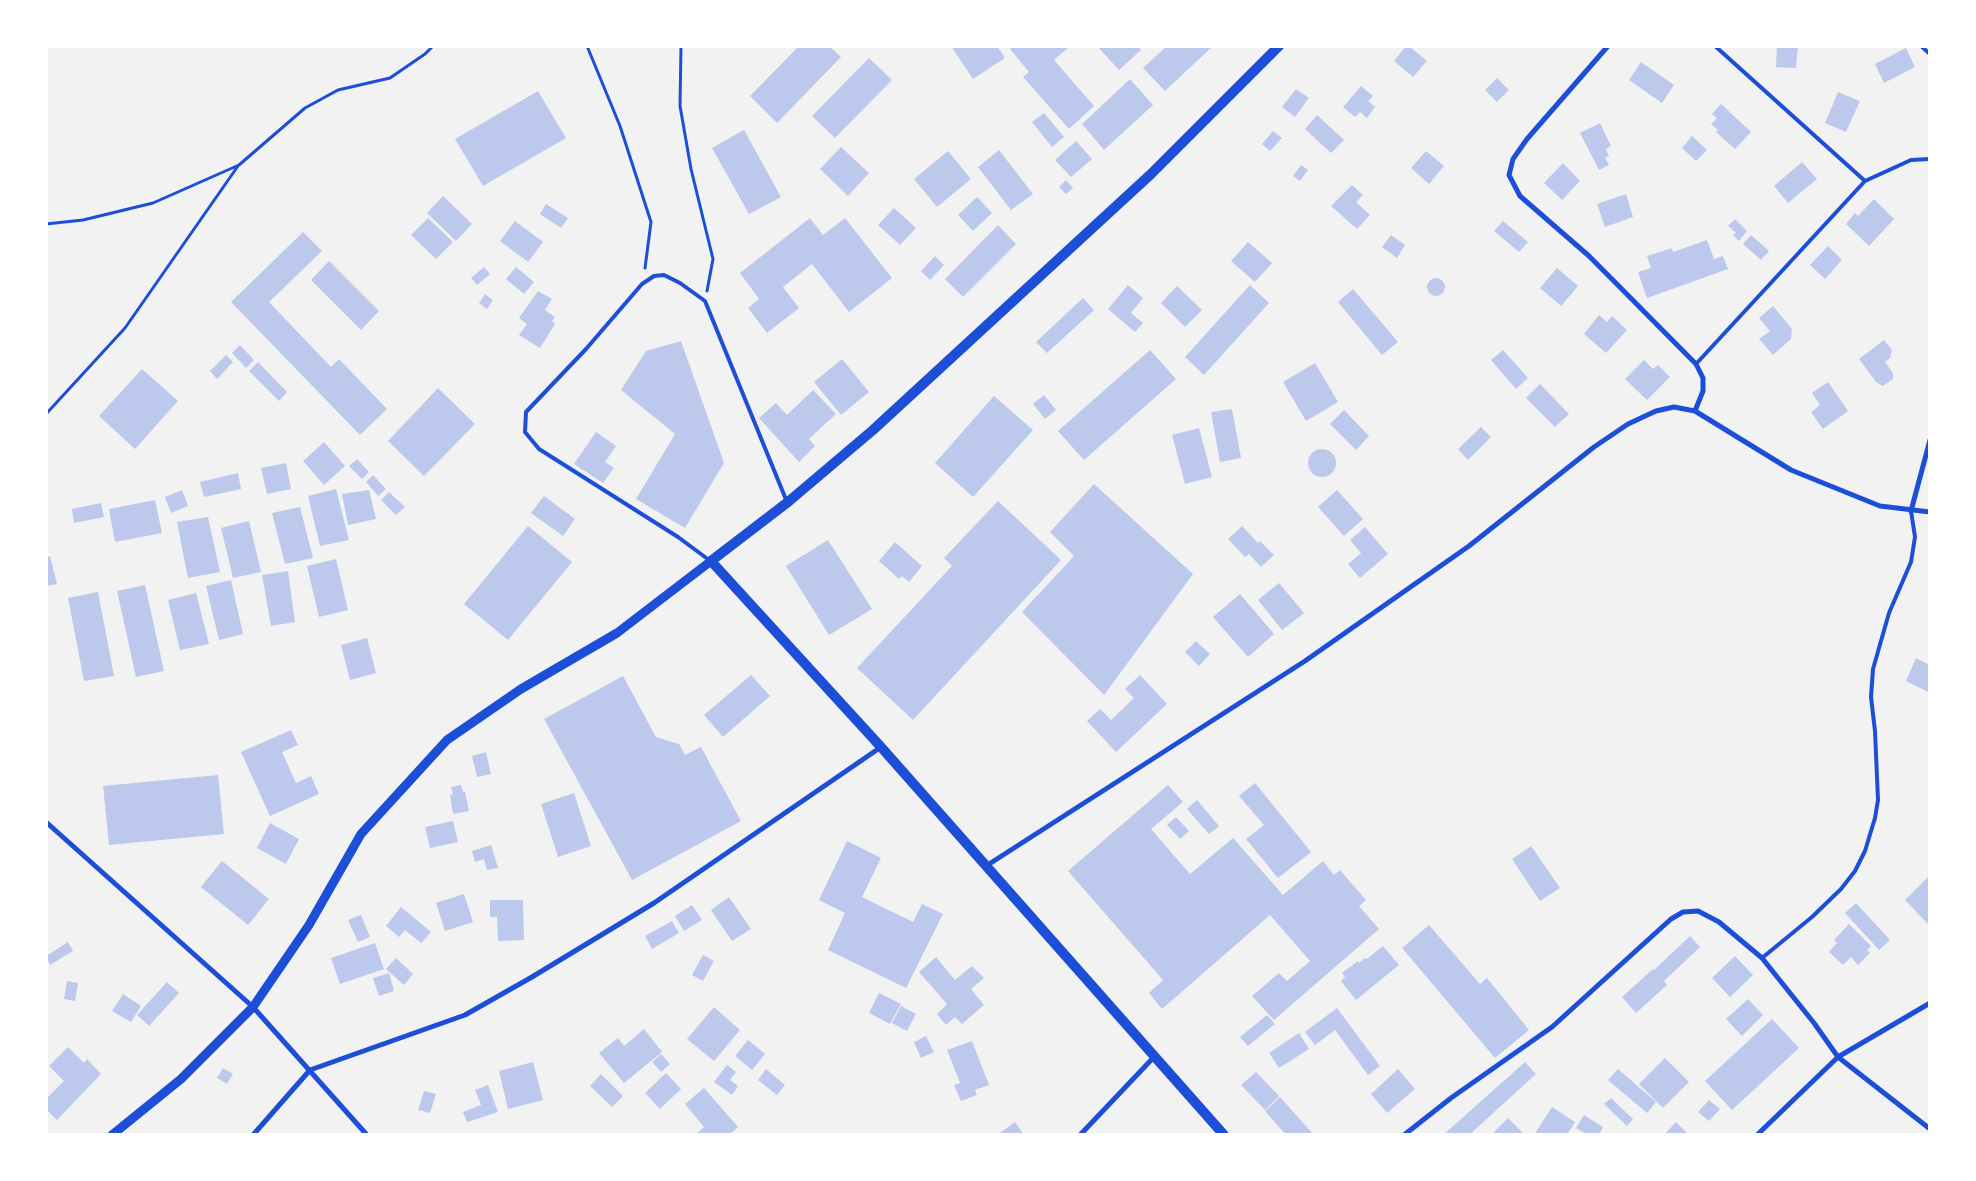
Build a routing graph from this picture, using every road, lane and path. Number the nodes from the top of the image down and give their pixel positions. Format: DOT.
graph roads {
  1 [pos="433,46"];
  2 [pos="587,46"];
  3 [pos="681,46"];
  4 [pos="1279,46"];
  5 [pos="1608,46"];
  6 [pos="1715,46"];
  7 [pos="1921,46"];
  8 [pos="1930,54"];
  9 [pos="1930,159"];
  10 [pos="239,165"];
  11 [pos="1865,181"];
  12 [pos="46,224"];
  13 [pos="642,284"];
  14 [pos="706,301"];
  15 [pos="1696,364"];
  16 [pos="1695,411"];
  17 [pos="46,414"];
  18 [pos="1930,440"];
  19 [pos="788,502"];
  20 [pos="1911,511"];
  21 [pos="1930,512"];
  22 [pos="711,561"];
  23 [pos="46,735"];
  24 [pos="46,742"];
  25 [pos="881,747"];
  26 [pos="46,822"];
  27 [pos="986,866"];
  28 [pos="1762,958"];
  29 [pos="1930,1003"];
  30 [pos="253,1007"];
  31 [pos="1154,1057"];
  32 [pos="1838,1057"];
  33 [pos="310,1070"];
  34 [pos="1930,1129"];
  35 [pos="112,1135"];
  36 [pos="253,1135"];
  37 [pos="367,1135"];
  38 [pos="1080,1135"];
  39 [pos="1224,1135"];
  40 [pos="1404,1135"];
  41 [pos="1757,1135"];
  1 -- 10 [label="path"];
  2 -- 13 [label="path"];
  3 -- 14 [label="path"];
  4 -- 19 [label="main road"];
  5 -- 15 [label="street"];
  6 -- 11 [label="lane"];
  7 -- 8 [label="lane"];
  9 -- 11 [label="lane"];
  10 -- 12 [label="path"];
  10 -- 17 [label="path"];
  11 -- 15 [label="lane"];
  13 -- 14 [label="lane"];
  13 -- 22 [label="lane"];
  14 -- 19 [label="lane"];
  15 -- 16 [label="street"];
  16 -- 20 [label="street"];
  16 -- 27 [label="street"];
  18 -- 20 [label="street"];
  19 -- 22 [label="main road"];
  20 -- 21 [label="street"];
  20 -- 28 [label="lane"];
  22 -- 25 [label="main road"];
  22 -- 30 [label="street"];
  23 -- 24 [label="path"];
  25 -- 27 [label="main road"];
  25 -- 33 [label="street"];
  26 -- 30 [label="street"];
  27 -- 31 [label="main road"];
  28 -- 32 [label="street"];
  28 -- 40 [label="street"];
  29 -- 32 [label="street"];
  30 -- 33 [label="street"];
  30 -- 35 [label="street"];
  31 -- 38 [label="street"];
  31 -- 39 [label="main road"];
  32 -- 34 [label="street"];
  32 -- 41 [label="street"];
  33 -- 36 [label="street"];
  33 -- 37 [label="street"];
}
